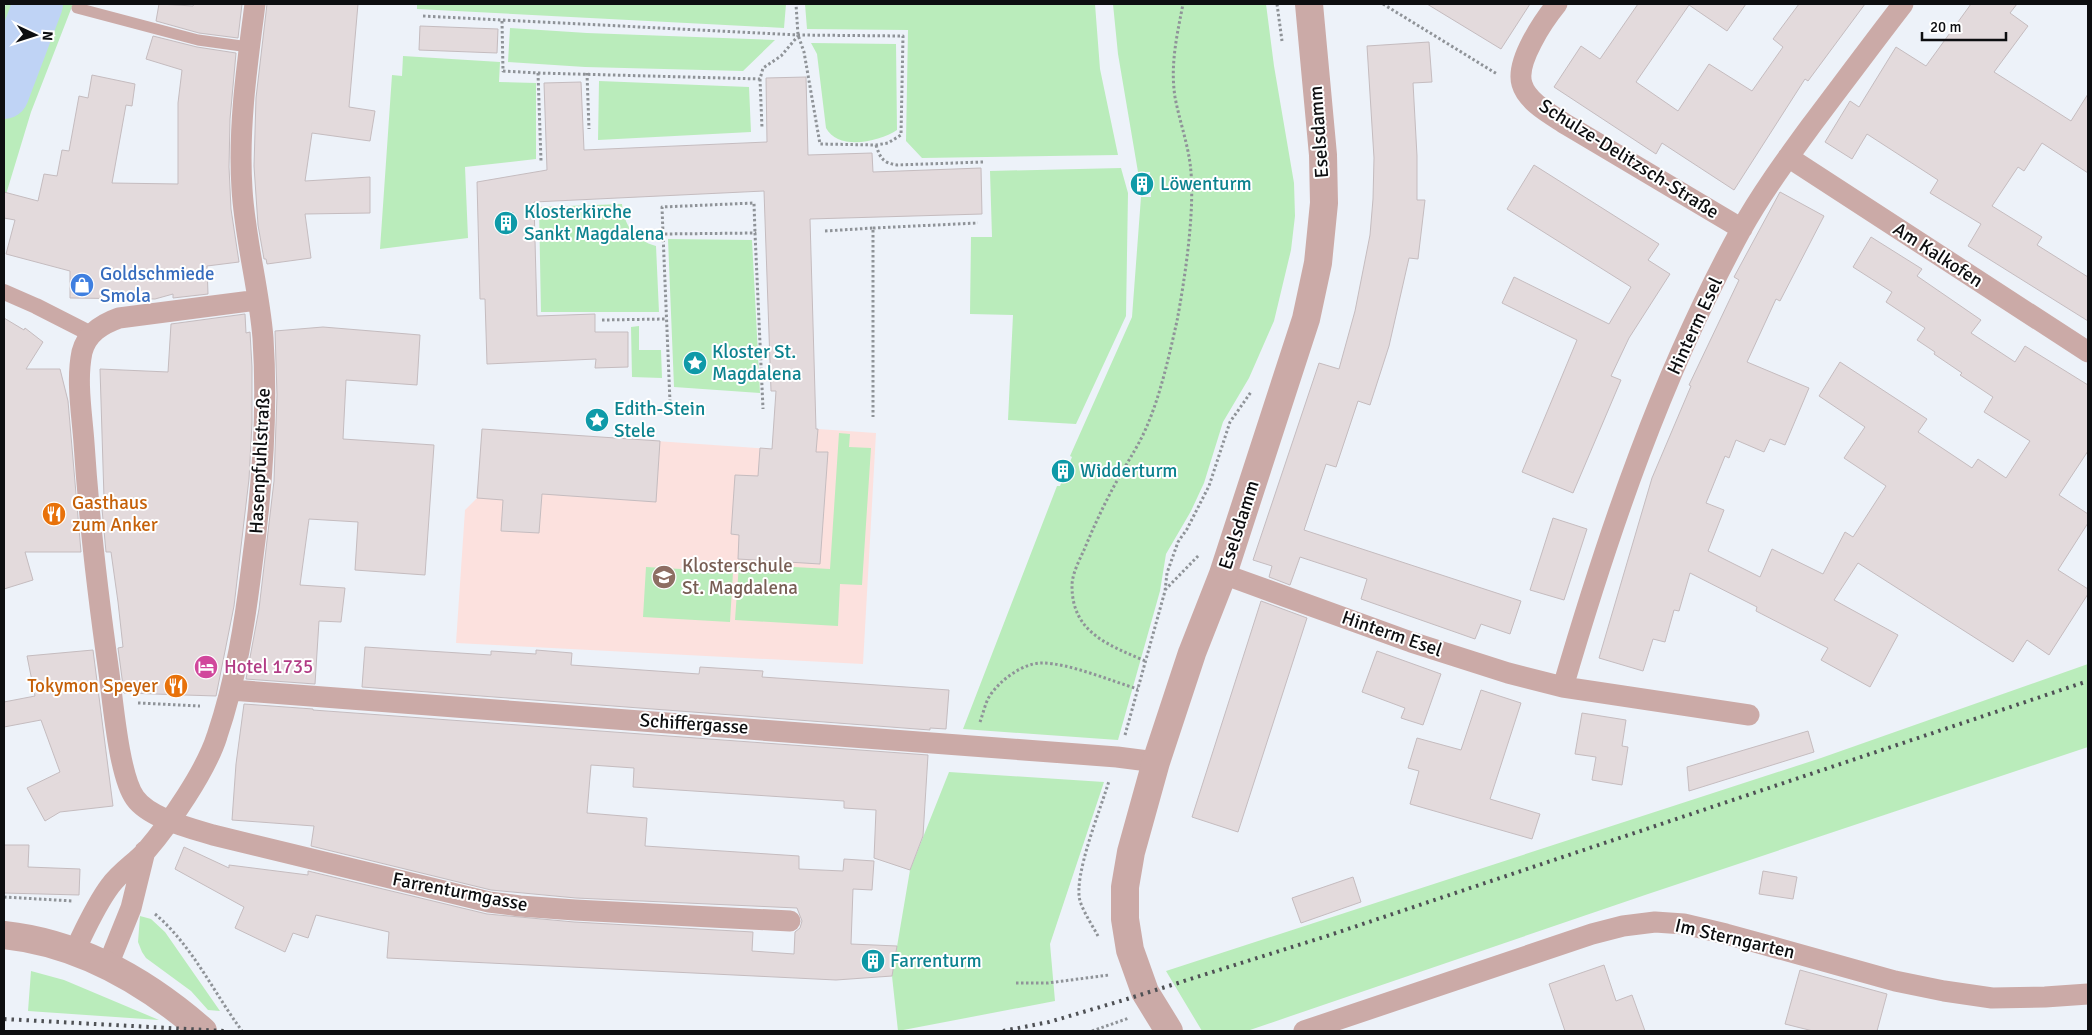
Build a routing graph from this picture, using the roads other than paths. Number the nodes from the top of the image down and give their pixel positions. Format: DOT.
graph roads {
  1 [pos="255,4"];
  2 [pos="1309,4"];
  3 [pos="1557,4"];
  4 [pos="1903,4"];
  5 [pos="77,8"];
  6 [pos="249,47"];
  7 [pos="1788,158"];
  8 [pos="1742,229"];
  9 [pos="4,292"];
  10 [pos="258,300"];
  11 [pos="91,334"];
  12 [pos="2088,352"];
  13 [pos="1223,574"];
  14 [pos="1563,687"];
  15 [pos="231,690"];
  16 [pos="1750,714"];
  17 [pos="1156,762"];
  18 [pos="168,820"];
  19 [pos="146,851"];
  20 [pos="790,921"];
  21 [pos="4,935"];
  22 [pos="74,952"];
  23 [pos="108,965"];
  24 [pos="2088,994"];
  25 [pos="203,1031"];
  26 [pos="1169,1031"];
  27 [pos="1304,1031"];
  1 -- 6 [label="street, Hasenpfuhlstraße"];
  2 -- 13 [label="street, Eselsdamm"];
  3 -- 8 [label="street, Schulze-Delitzsch-Straße"];
  4 -- 7 [label="street, Hinterm Esel"];
  5 -- 6 [label="lane"];
  6 -- 10 [label="street, Hasenpfuhlstraße"];
  7 -- 8 [label="street, Hinterm Esel"];
  7 -- 12 [label="street, Am Kalkofen"];
  8 -- 14 [label="street, Hinterm Esel"];
  9 -- 11 [label="street"];
  10 -- 11 [label="street"];
  10 -- 15 [label="street, Hasenpfuhlstraße"];
  11 -- 18 [label="street, Farrenturmgasse"];
  13 -- 14 [label="street, Hinterm Esel"];
  13 -- 17 [label="street, Eselsdamm"];
  14 -- 16 [label="street, Hinterm Esel"];
  15 -- 17 [label="street, Schiffergasse"];
  15 -- 18 [label="street, Hasenpfuhlstraße"];
  17 -- 26 [label="street, Eselsdamm"];
  18 -- 19 [label="street, Hasenpfuhlstraße"];
  18 -- 20 [label="street, Farrenturmgasse"];
  19 -- 22 [label="street, Hasenpfuhlstraße"];
  19 -- 23 [label="street, Hasenpfuhlstraße"];
  21 -- 22 [label="street"];
  22 -- 23 [label="street"];
  23 -- 25 [label="street"];
  24 -- 27 [label="street, Im Sterngarten"];
}
